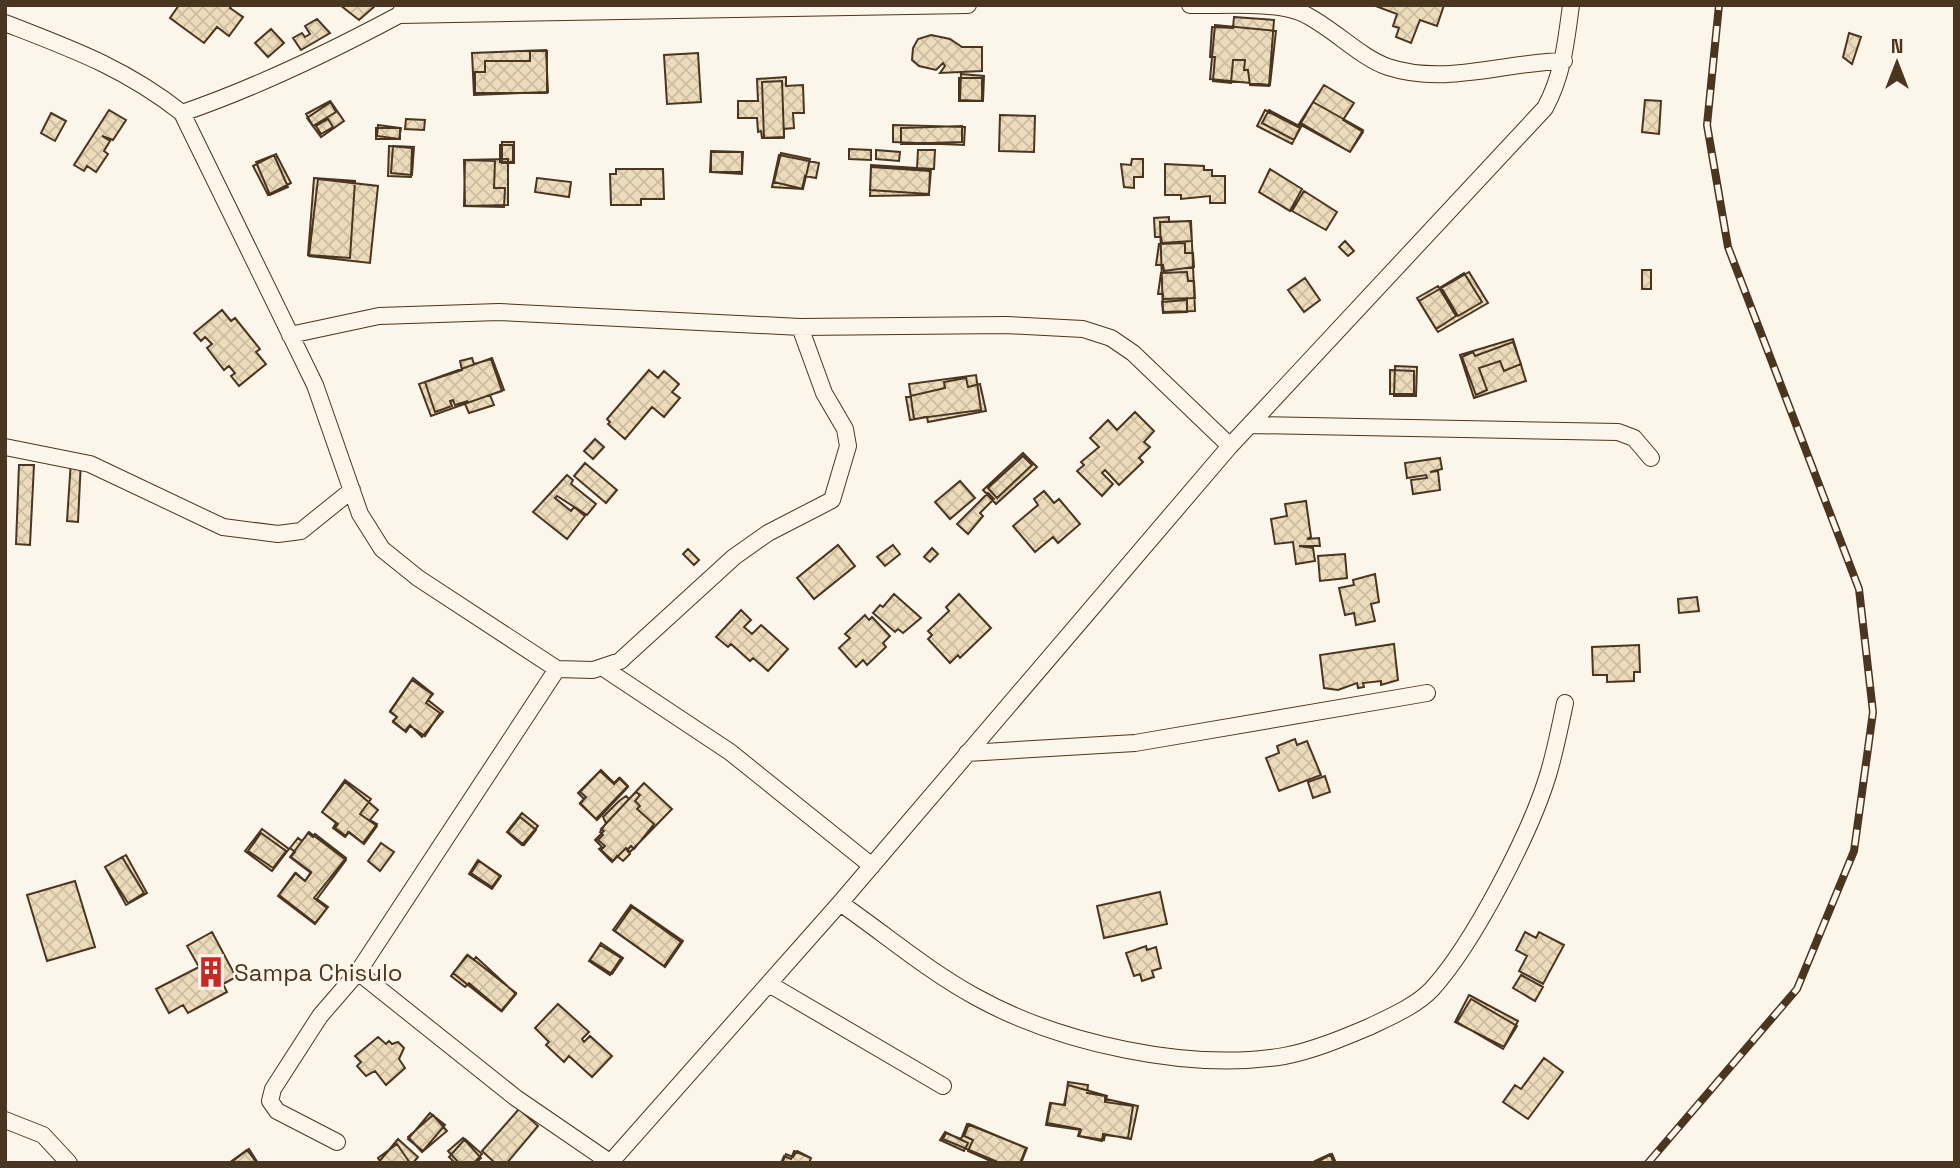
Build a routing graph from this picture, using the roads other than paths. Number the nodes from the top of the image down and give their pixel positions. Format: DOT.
graph roads {
  1 [pos="968,5"];
  2 [pos="1190,5"];
  3 [pos="1571,5"];
  4 [pos="402,10"];
  5 [pos="461,10"];
  6 [pos="5,23"];
  7 [pos="1564,61"];
  8 [pos="182,113"];
  9 [pos="800,327"];
  10 [pos="290,335"];
  11 [pos="1251,425"];
  12 [pos="1230,446"];
  13 [pos="5,447"];
  14 [pos="1651,458"];
  15 [pos="352,490"];
  16 [pos="605,668"];
  17 [pos="558,669"];
  18 [pos="1427,693"];
  19 [pos="1565,703"];
  20 [pos="967,753"];
  21 [pos="872,866"];
  22 [pos="840,903"];
  23 [pos="358,972"];
  24 [pos="769,985"];
  25 [pos="943,1086"];
  26 [pos="5,1120"];
  27 [pos="337,1142"];
  28 [pos="69,1163"];
  29 [pos="611,1163"];
  1 -- 5 [label="street"];
  2 -- 7 [label="street"];
  3 -- 7 [label="street"];
  4 -- 5 [label="street"];
  4 -- 8 [label="street"];
  6 -- 8 [label="street"];
  7 -- 11 [label="street"];
  8 -- 10 [label="street"];
  9 -- 10 [label="street"];
  9 -- 12 [label="street"];
  9 -- 16 [label="street"];
  10 -- 15 [label="street"];
  11 -- 12 [label="street"];
  11 -- 14 [label="street"];
  12 -- 20 [label="street"];
  13 -- 15 [label="street"];
  15 -- 17 [label="street"];
  16 -- 17 [label="street"];
  16 -- 21 [label="street"];
  17 -- 23 [label="street"];
  18 -- 20 [label="street"];
  19 -- 22 [label="street"];
  20 -- 21 [label="street"];
  21 -- 22 [label="street"];
  22 -- 24 [label="street"];
  23 -- 27 [label="street"];
  23 -- 29 [label="street"];
  24 -- 25 [label="street"];
  24 -- 29 [label="street"];
  26 -- 28 [label="street"];
}
